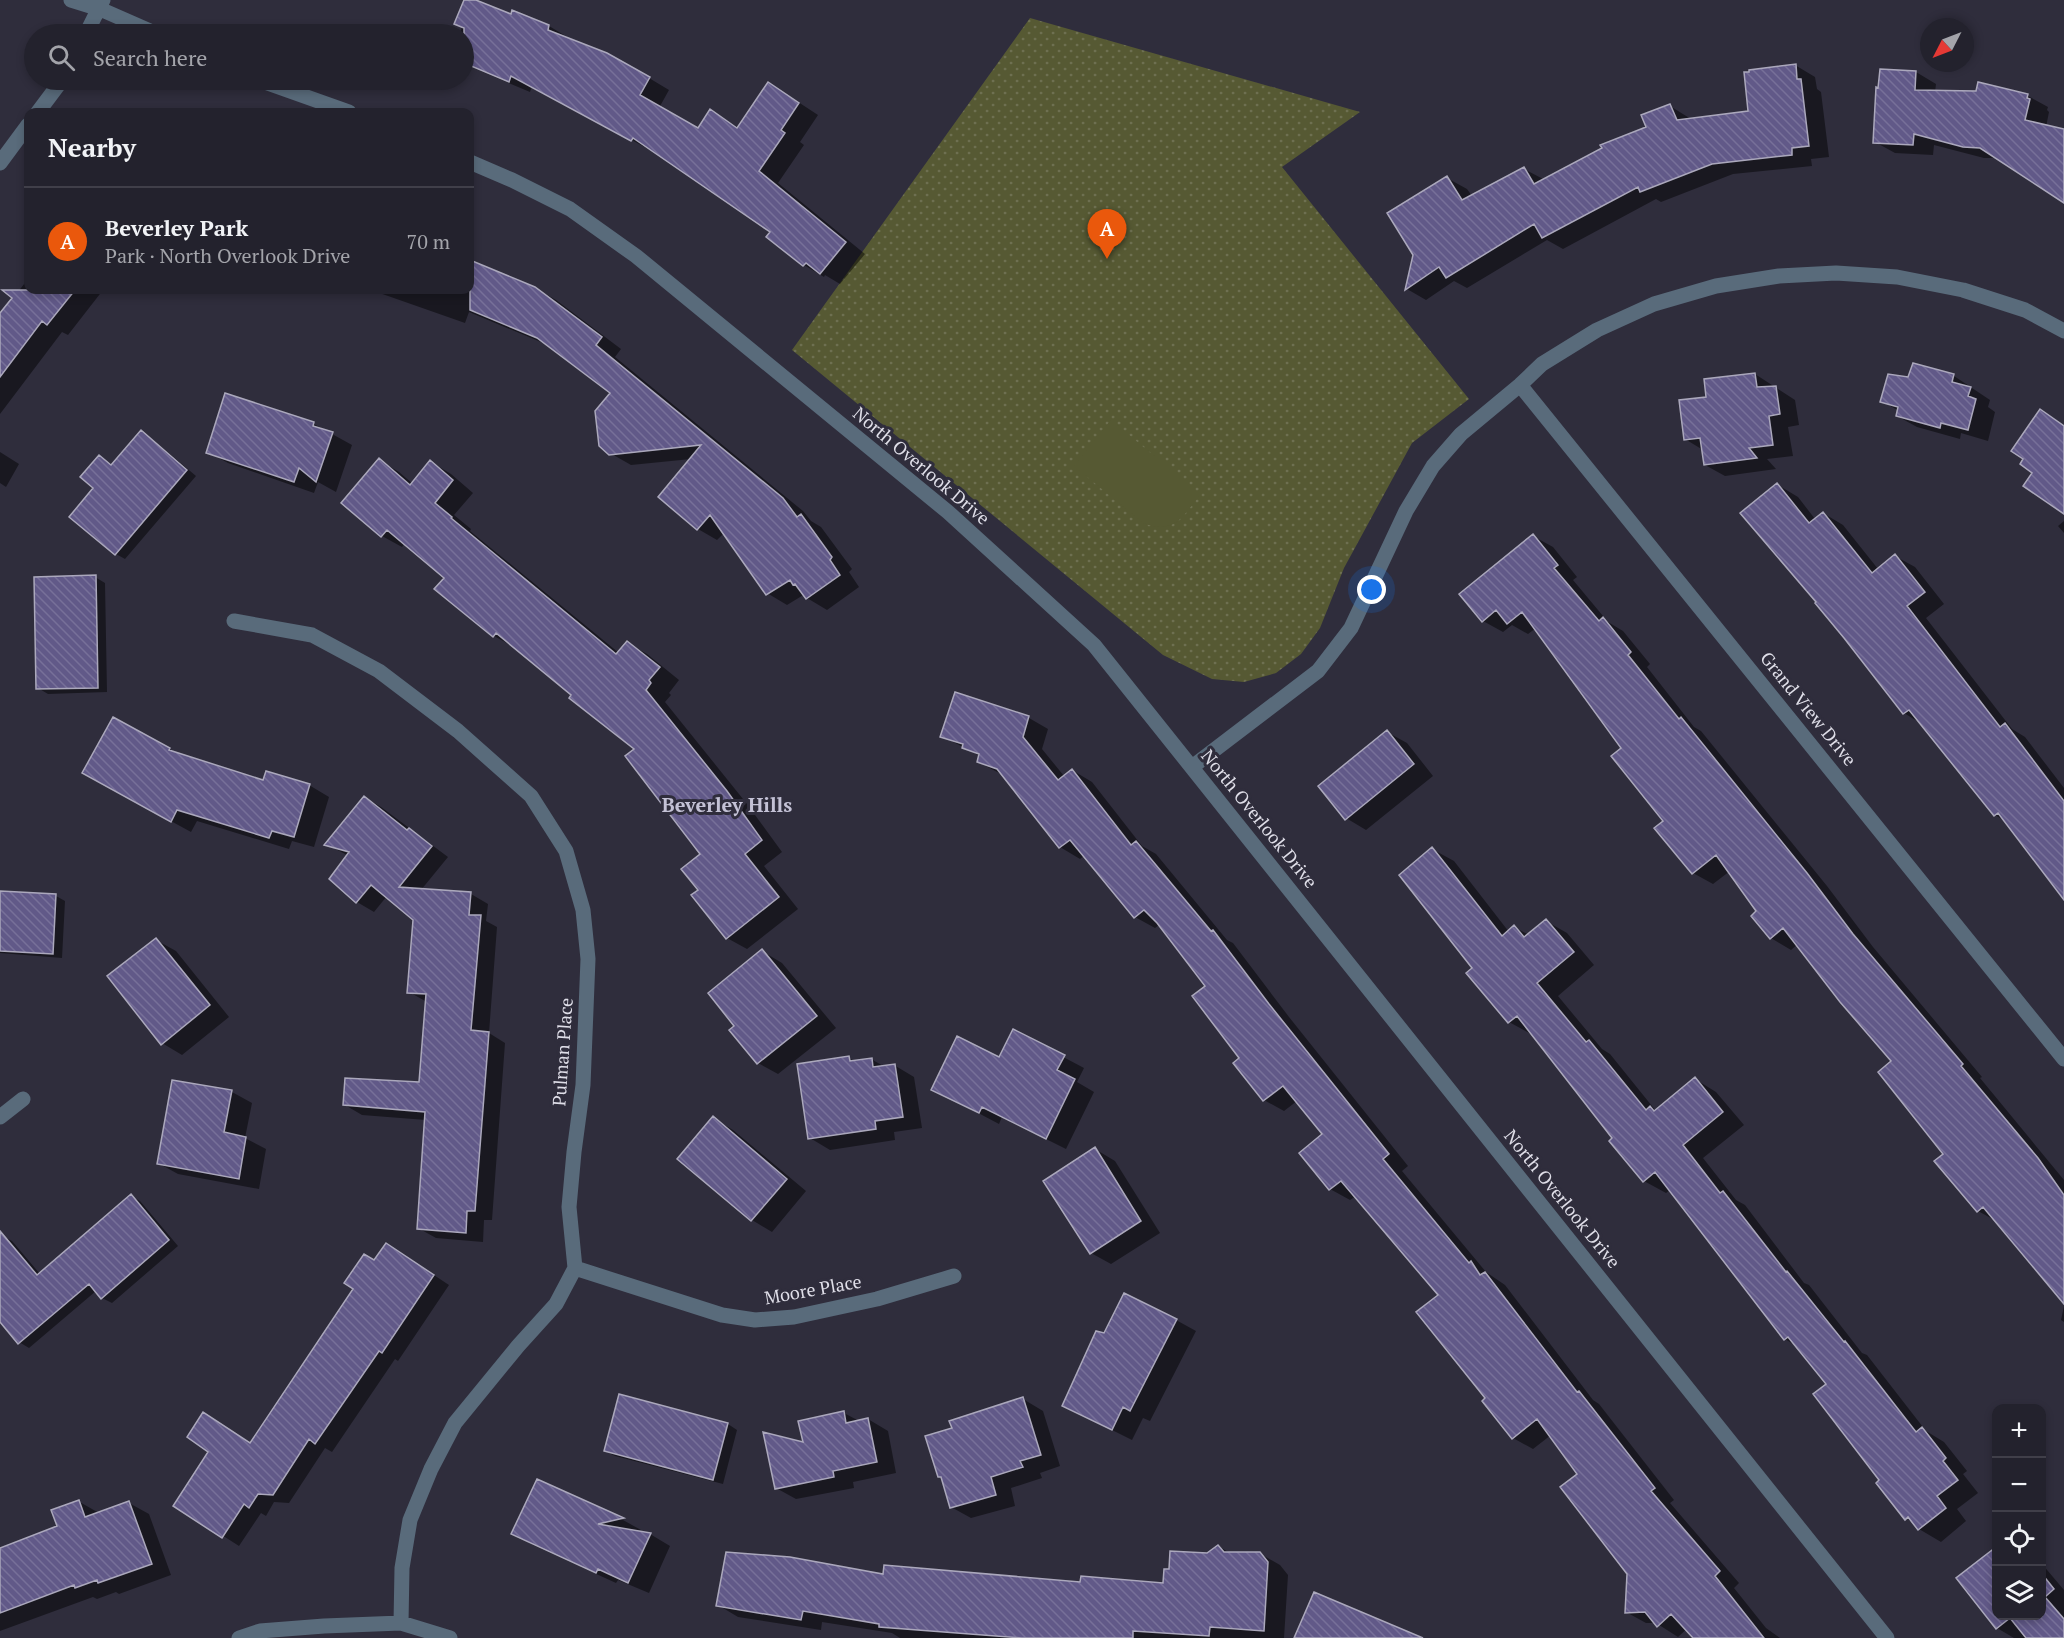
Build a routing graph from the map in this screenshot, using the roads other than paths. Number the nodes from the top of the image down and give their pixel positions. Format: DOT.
graph roads {
  1 [pos="71,0"];
  2 [pos="101,5"];
  3 [pos="91,24"];
  4 [pos="138,24"];
  5 [pos="54,90"];
  6 [pos="287,90"];
  7 [pos="41,108"];
  8 [pos="338,108"];
  9 [pos="24,131"];
  10 [pos="0,163"];
  11 [pos="474,164"];
  12 [pos="2064,331"];
  13 [pos="1520,385"];
  14 [pos="234,621"];
  15 [pos="1192,767"];
  16 [pos="2064,1059"];
  17 [pos="23,1099"];
  18 [pos="0,1117"];
  19 [pos="575,1268"];
  20 [pos="954,1276"];
  21 [pos="400,1623"];
  22 [pos="239,1638"];
  23 [pos="450,1638"];
  24 [pos="1887,1638"];
  1 -- 2 [label="street"];
  2 -- 3 [label="street"];
  2 -- 4 [label="street"];
  5 -- 7 [label="street"];
  6 -- 8 [label="street"];
  9 -- 10 [label="street"];
  11 -- 15 [label="street, North Overlook Drive"];
  12 -- 13 [label="street"];
  13 -- 15 [label="street"];
  13 -- 16 [label="street, Grand View Drive"];
  14 -- 19 [label="street, Pulman Place"];
  15 -- 24 [label="street, North Overlook Drive"];
  17 -- 18 [label="street"];
  19 -- 20 [label="street, Moore Place"];
  19 -- 21 [label="street"];
  21 -- 22 [label="street"];
  21 -- 23 [label="street"];
}
